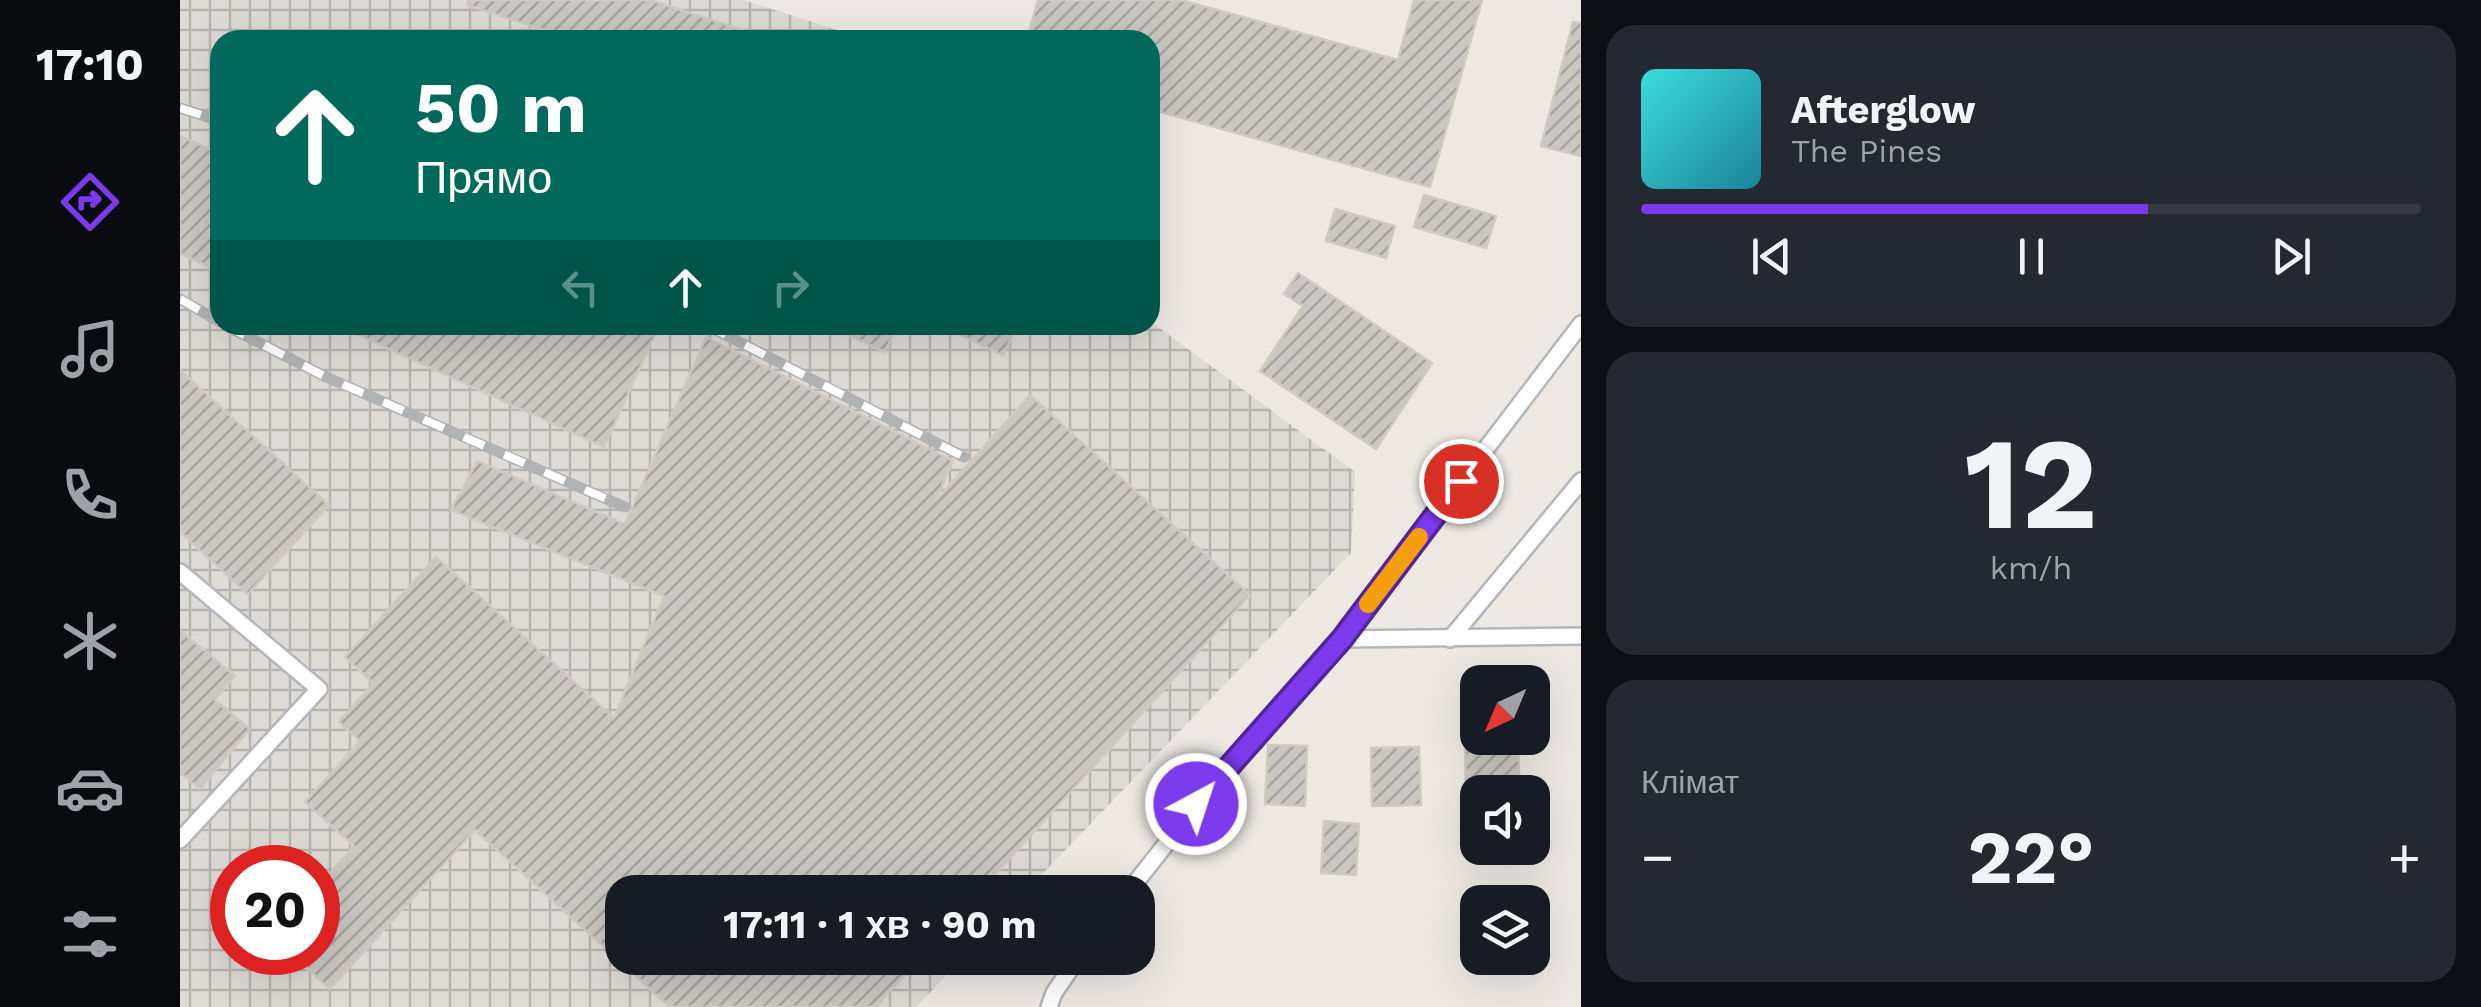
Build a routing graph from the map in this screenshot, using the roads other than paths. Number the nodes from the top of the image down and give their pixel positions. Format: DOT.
graph roads {
  1 [pos="1581,324"];
  2 [pos="1581,481"];
  3 [pos="180,572"];
  4 [pos="1578,633"];
  5 [pos="1342,639"];
  6 [pos="1450,639"];
  7 [pos="181,835"];
  8 [pos="1141,875"];
  9 [pos="1066,975"];
  10 [pos="1049,1007"];
  1 -- 5 [label="lane"];
  2 -- 6 [label="lane"];
  3 -- 7 [label="lane"];
  4 -- 6 [label="lane"];
  5 -- 6 [label="lane"];
  5 -- 8 [label="lane"];
  9 -- 10 [label="lane"];
}
